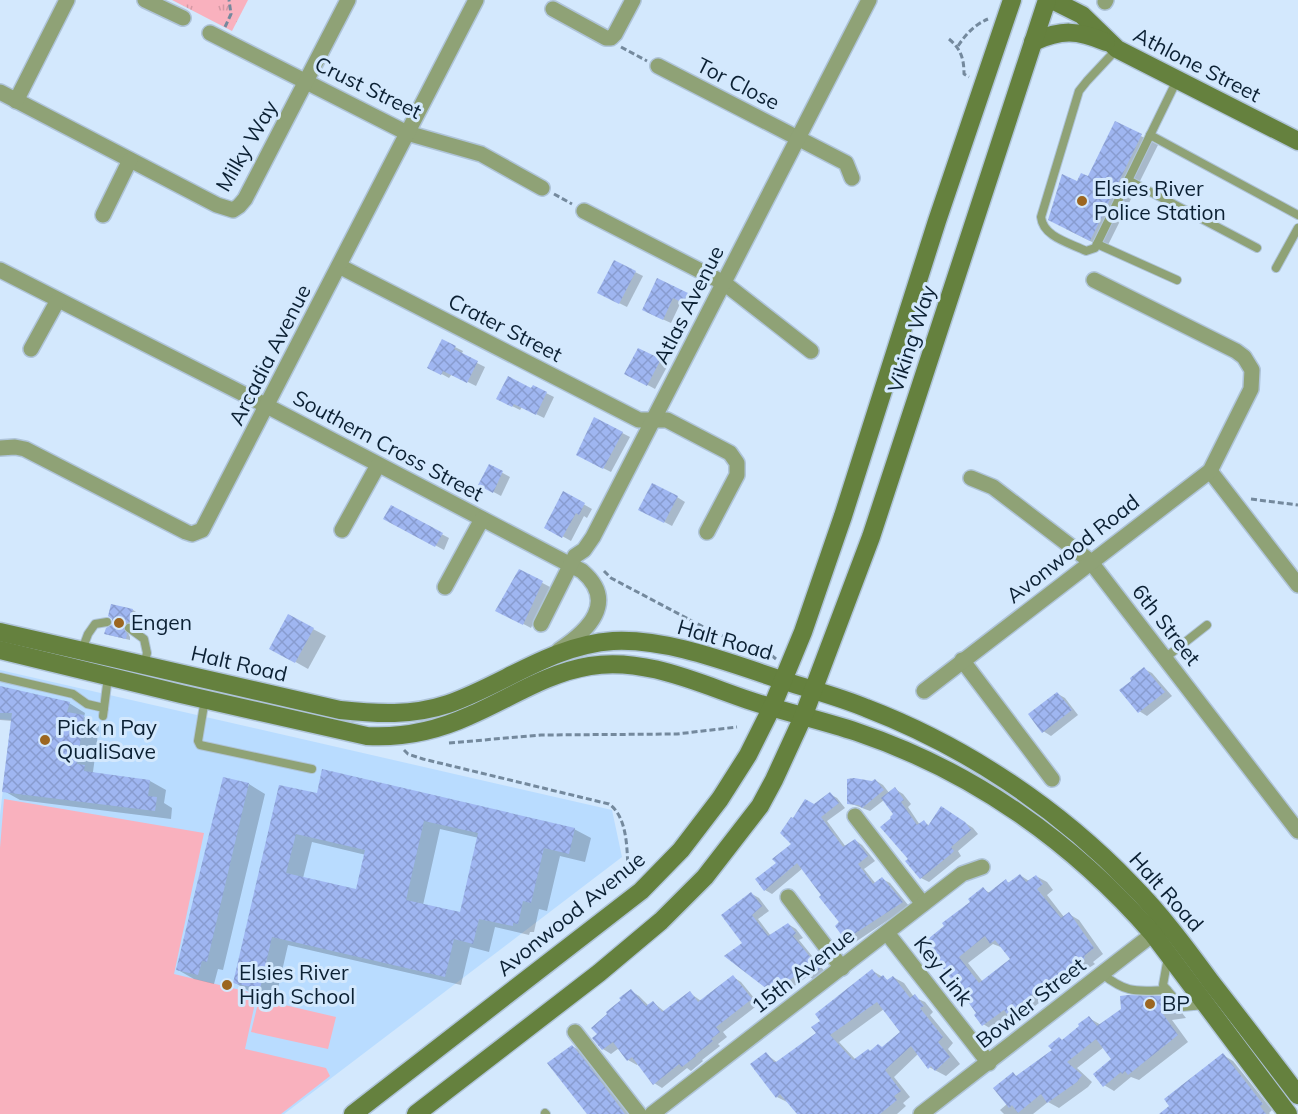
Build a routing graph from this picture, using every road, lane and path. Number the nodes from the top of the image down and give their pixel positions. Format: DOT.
graph roads {
  1 [pos="67,0"];
  2 [pos="144,0"];
  3 [pos="229,0"];
  4 [pos="348,0"];
  5 [pos="476,0"];
  6 [pos="633,0"];
  7 [pos="1012,0"];
  8 [pos="1047,0"];
  9 [pos="1052,0"];
  10 [pos="869,1"];
  11 [pos="553,9"];
  12 [pos="231,14"];
  13 [pos="183,18"];
  14 [pos="988,19"];
  15 [pos="210,33"];
  16 [pos="949,39"];
  17 [pos="1033,42"];
  18 [pos="619,46"];
  19 [pos="958,46"];
  20 [pos="1114,47"];
  21 [pos="658,66"];
  22 [pos="972,79"];
  23 [pos="1177,80"];
  24 [pos="306,82"];
  25 [pos="0,92"];
  26 [pos="16,101"];
  27 [pos="407,134"];
  28 [pos="1150,135"];
  29 [pos="798,139"];
  30 [pos="1298,141"];
  31 [pos="130,160"];
  32 [pos="852,178"];
  33 [pos="1128,180"];
  34 [pos="542,188"];
  35 [pos="584,211"];
  36 [pos="103,215"];
  37 [pos="1298,215"];
  38 [pos="1298,228"];
  39 [pos="1098,244"];
  40 [pos="1257,248"];
  41 [pos="339,266"];
  42 [pos="1276,268"];
  43 [pos="0,270"];
  44 [pos="1094,280"];
  45 [pos="1177,280"];
  46 [pos="724,283"];
  47 [pos="58,300"];
  48 [pos="31,349"];
  49 [pos="811,351"];
  50 [pos="267,406"];
  51 [pos="653,420"];
  52 [pos="0,448"];
  53 [pos="378,465"];
  54 [pos="1210,471"];
  55 [pos="971,478"];
  56 [pos="1250,499"];
  57 [pos="1298,505"];
  58 [pos="482,519"];
  59 [pos="342,530"];
  60 [pos="707,532"];
  61 [pos="1090,561"];
  62 [pos="570,565"];
  63 [pos="603,570"];
  64 [pos="1298,585"];
  65 [pos="445,587"];
  66 [pos="107,622"];
  67 [pos="542,624"];
  68 [pos="1207,626"];
  69 [pos="129,628"];
  70 [pos="0,632"];
  71 [pos="0,650"];
  72 [pos="82,650"];
  73 [pos="1165,658"];
  74 [pos="778,660"];
  75 [pos="962,660"];
  76 [pos="540,662"];
  77 [pos="144,665"];
  78 [pos="109,675"];
  79 [pos="0,677"];
  80 [pos="783,680"];
  81 [pos="814,690"];
  82 [pos="924,691"];
  83 [pos="205,699"];
  84 [pos="772,707"];
  85 [pos="803,717"];
  86 [pos="737,727"];
  87 [pos="444,743"];
  88 [pos="404,750"];
  89 [pos="312,769"];
  90 [pos="1052,779"];
  91 [pos="855,816"];
  92 [pos="1298,831"];
  93 [pos="982,867"];
  94 [pos="628,872"];
  95 [pos="788,897"];
  96 [pos="923,904"];
  97 [pos="1160,929"];
  98 [pos="887,933"];
  99 [pos="1168,955"];
  100 [pos="842,968"];
  101 [pos="1102,974"];
  102 [pos="1167,990"];
  103 [pos="1206,1005"];
  104 [pos="575,1032"];
  105 [pos="989,1063"];
  106 [pos="1298,1095"];
  107 [pos="1285,1110"];
  108 [pos="353,1114"];
  109 [pos="416,1114"];
  110 [pos="639,1114"];
  111 [pos="652,1114"];
  112 [pos="921,1114"];
  1 -- 26 [label="street"];
  2 -- 13 [label="street"];
  3 -- 12 [label="path"];
  4 -- 24 [label="street, Milky Way"];
  5 -- 27 [label="street, Arcadia Avenue"];
  6 -- 11 [label="street"];
  7 -- 80 [label="street, Viking Way"];
  8 -- 17 [label="street, Viking Way"];
  9 -- 20 [label="street, Athlone Street"];
  10 -- 29 [label="street, Atlas Avenue"];
  14 -- 19 [label="path"];
  15 -- 24 [label="street, Crust Street"];
  16 -- 19 [label="path"];
  17 -- 20 [label="street"];
  17 -- 81 [label="street, Viking Way"];
  18 -- 21 [label="path"];
  19 -- 22 [label="path"];
  20 -- 23 [label="street, Athlone Street"];
  20 -- 39 [label="lane"];
  21 -- 29 [label="street, Tor Close"];
  23 -- 28 [label="lane"];
  23 -- 30 [label="street, Athlone Street"];
  24 -- 27 [label="street, Crust Street"];
  24 -- 31 [label="street, Milky Way"];
  25 -- 26 [label="street, Milky Way"];
  26 -- 31 [label="street, Milky Way"];
  27 -- 34 [label="street, Crust Street"];
  27 -- 41 [label="street, Arcadia Avenue"];
  28 -- 33 [label="lane"];
  28 -- 37 [label="lane"];
  29 -- 32 [label="street, Tor Close"];
  29 -- 46 [label="street, Atlas Avenue"];
  31 -- 36 [label="street"];
  33 -- 39 [label="lane"];
  33 -- 40 [label="lane"];
  34 -- 35 [label="path"];
  35 -- 46 [label="street"];
  38 -- 42 [label="lane"];
  39 -- 45 [label="lane"];
  41 -- 50 [label="street, Arcadia Avenue"];
  41 -- 51 [label="street, Crater Street"];
  43 -- 47 [label="street, Southern Cross Street"];
  44 -- 54 [label="street"];
  46 -- 49 [label="street"];
  46 -- 51 [label="street, Atlas Avenue"];
  47 -- 48 [label="street"];
  47 -- 50 [label="street, Southern Cross Street"];
  50 -- 52 [label="street, Arcadia Avenue"];
  50 -- 53 [label="street, Southern Cross Street"];
  51 -- 60 [label="street, Crater Street"];
  51 -- 62 [label="street, Atlas Avenue"];
  53 -- 58 [label="street, Southern Cross Street"];
  53 -- 59 [label="street"];
  54 -- 61 [label="street, Avonwood Road"];
  54 -- 64 [label="street"];
  55 -- 61 [label="street, 6th Street"];
  56 -- 57 [label="path"];
  58 -- 62 [label="street, Southern Cross Street"];
  58 -- 65 [label="street"];
  61 -- 73 [label="street, 6th Street"];
  61 -- 75 [label="street, Avonwood Road"];
  62 -- 67 [label="street, Atlas Avenue"];
  62 -- 76 [label="street, Southern Cross Street"];
  63 -- 74 [label="path"];
  66 -- 72 [label="lane"];
  68 -- 73 [label="lane"];
  69 -- 77 [label="lane"];
  70 -- 72 [label="street, Halt Road"];
  71 -- 78 [label="street, Halt Road"];
  72 -- 77 [label="street, Halt Road"];
  73 -- 92 [label="street, 6th Street"];
  75 -- 82 [label="street, Avonwood Road"];
  75 -- 90 [label="street"];
  76 -- 77 [label="street, Halt Road"];
  76 -- 80 [label="street, Halt Road"];
  78 -- 79 [label="lane"];
  78 -- 83 [label="street, Halt Road"];
  80 -- 81 [label="street, Halt Road"];
  80 -- 84 [label="street, Viking Way"];
  81 -- 85 [label="street, Viking Way"];
  81 -- 97 [label="street, Halt Road"];
  83 -- 84 [label="street, Halt Road"];
  83 -- 89 [label="lane"];
  84 -- 85 [label="street, Halt Road"];
  84 -- 108 [label="street, Avonwood Avenue"];
  85 -- 97 [label="street, Halt Road"];
  85 -- 109 [label="street"];
  86 -- 87 [label="path"];
  88 -- 94 [label="path"];
  91 -- 96 [label="street"];
  93 -- 96 [label="street, 15th Avenue"];
  95 -- 100 [label="street"];
  96 -- 98 [label="street, 15th Avenue"];
  97 -- 99 [label="street, Halt Road"];
  97 -- 101 [label="street, Bowler Street"];
  97 -- 106 [label="street, Halt Road"];
  98 -- 100 [label="street, 15th Avenue"];
  98 -- 105 [label="street, Key Link"];
  99 -- 102 [label="lane"];
  99 -- 103 [label="street, Halt Road"];
  100 -- 111 [label="street, 15th Avenue"];
  101 -- 102 [label="lane"];
  101 -- 105 [label="street, Bowler Street"];
  102 -- 103 [label="lane"];
  103 -- 107 [label="street, Halt Road"];
  104 -- 110 [label="street"];
  105 -- 112 [label="street, Bowler Street"];
  106 -- 107 [label="street"];
}
